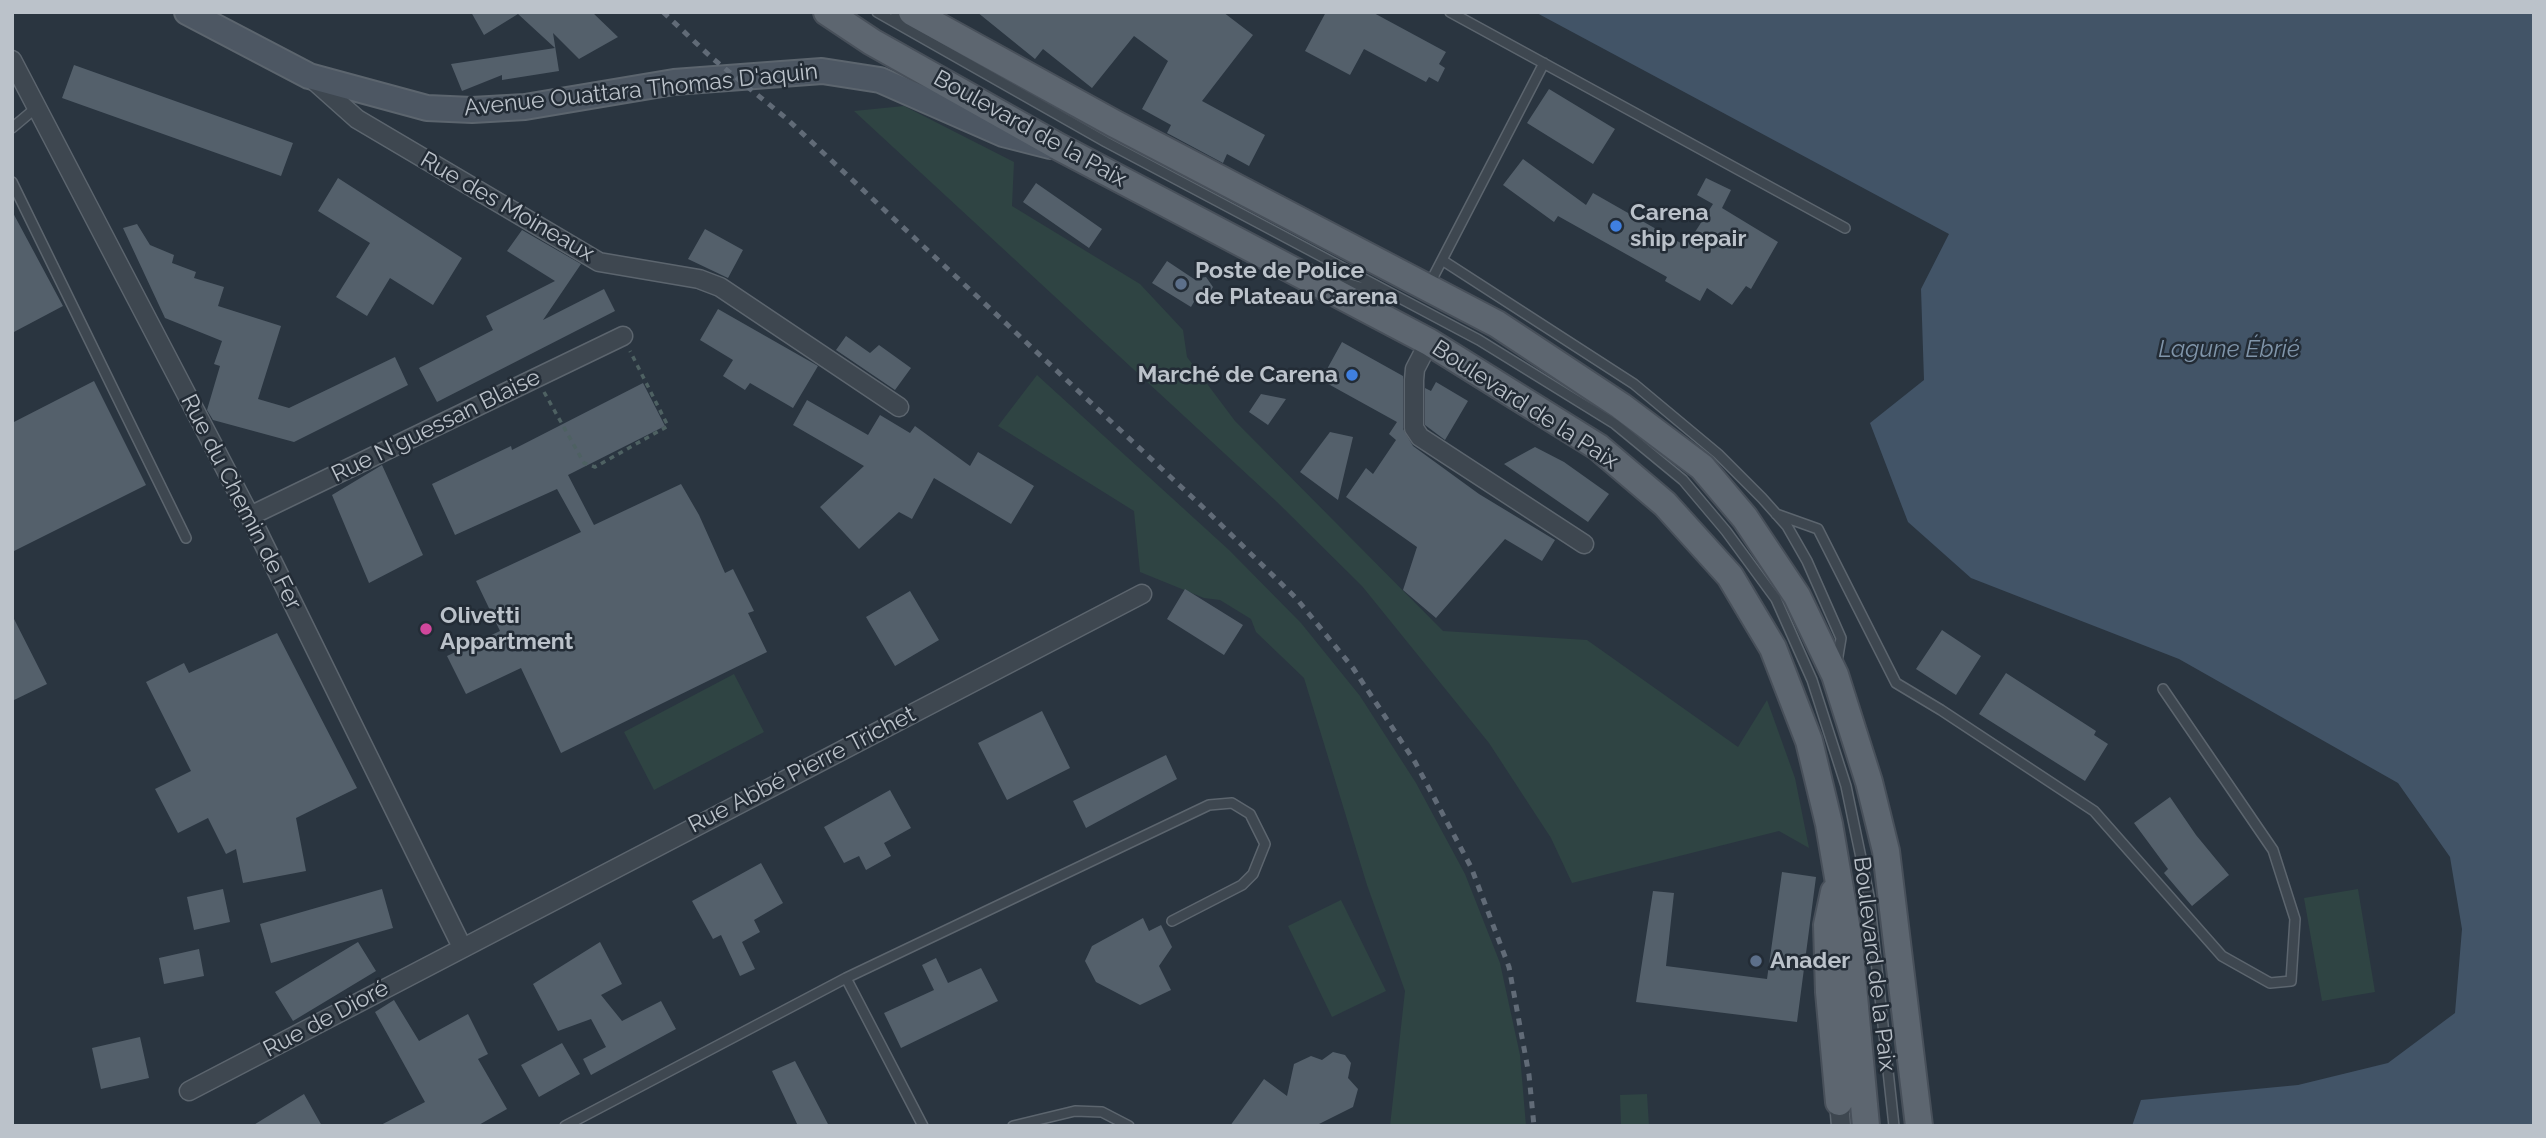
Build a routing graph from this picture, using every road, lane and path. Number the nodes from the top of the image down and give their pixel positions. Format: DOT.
graph roads {
  1 [pos="187,12"];
  2 [pos="827,12"];
  3 [pos="877,12"];
  4 [pos="895,12"];
  5 [pos="912,12"];
  6 [pos="1450,12"];
  7 [pos="952,57"];
  8 [pos="12,60"];
  9 [pos="1544,63"];
  10 [pos="309,76"];
  11 [pos="37,107"];
  12 [pos="12,128"];
  13 [pos="1059,147"];
  14 [pos="12,182"];
  15 [pos="1845,228"];
  16 [pos="1442,260"];
  17 [pos="1280,263"];
  18 [pos="1309,264"];
  19 [pos="1428,287"];
  20 [pos="1405,300"];
  21 [pos="623,336"];
  22 [pos="1429,342"];
  23 [pos="535,378"];
  24 [pos="900,408"];
  25 [pos="1776,514"];
  26 [pos="250,516"];
  27 [pos="186,538"];
  28 [pos="1584,544"];
  29 [pos="1142,594"];
  30 [pos="1835,675"];
  31 [pos="2163,689"];
  32 [pos="1837,884"];
  33 [pos="1172,921"];
  34 [pos="462,947"];
  35 [pos="846,978"];
  36 [pos="189,1091"];
  37 [pos="1840,1114"];
  38 [pos="565,1126"];
  39 [pos="923,1126"];
  40 [pos="1013,1126"];
  41 [pos="1129,1126"];
  42 [pos="1866,1126"];
  43 [pos="1894,1126"];
  44 [pos="1919,1126"];
  1 -- 10 [label="main road, Avenue Ouattara Thomas D'aquin"];
  2 -- 13 [label="main road, Boulevard de la Paix"];
  3 -- 7 [label="lane, Boulevard de la Paix"];
  4 -- 7 [label="lane"];
  5 -- 19 [label="main road, Boulevard de la Paix"];
  6 -- 9 [label="lane"];
  7 -- 18 [label="lane, Boulevard de la Paix"];
  8 -- 11 [label="street, Rue du Chemin de Fer"];
  9 -- 15 [label="lane"];
  9 -- 16 [label="lane"];
  10 -- 13 [label="main road, Avenue Ouattara Thomas D'aquin"];
  10 -- 24 [label="street, Rue des Moineaux"];
  11 -- 12 [label="lane"];
  11 -- 26 [label="street, Rue du Chemin de Fer"];
  13 -- 17 [label="main road, Boulevard de la Paix"];
  14 -- 27 [label="lane"];
  16 -- 19 [label="lane"];
  16 -- 25 [label="lane"];
  17 -- 18 [label="main road, Boulevard de la Paix"];
  17 -- 20 [label="lane"];
  18 -- 20 [label="lane, Boulevard de la Paix"];
  18 -- 22 [label="main road, Boulevard de la Paix"];
  19 -- 30 [label="main road, Boulevard de la Paix"];
  20 -- 43 [label="lane, Boulevard de la Paix"];
  21 -- 23 [label="street, Rue N'guessan Blaise"];
  21 -- 23 [label="path"];
  22 -- 28 [label="street"];
  22 -- 32 [label="main road, Boulevard de la Paix"];
  23 -- 26 [label="street, Rue N'guessan Blaise"];
  25 -- 30 [label="lane"];
  25 -- 31 [label="lane"];
  26 -- 34 [label="street, Rue du Chemin de Fer"];
  29 -- 34 [label="street, Rue Abbé Pierre Trichet"];
  30 -- 44 [label="main road, Boulevard de la Paix"];
  32 -- 37 [label="main road"];
  32 -- 42 [label="main road, Boulevard de la Paix"];
  33 -- 35 [label="lane"];
  34 -- 36 [label="street, Rue de Dioré"];
  35 -- 38 [label="lane"];
  35 -- 39 [label="lane"];
  40 -- 41 [label="lane"];
}
